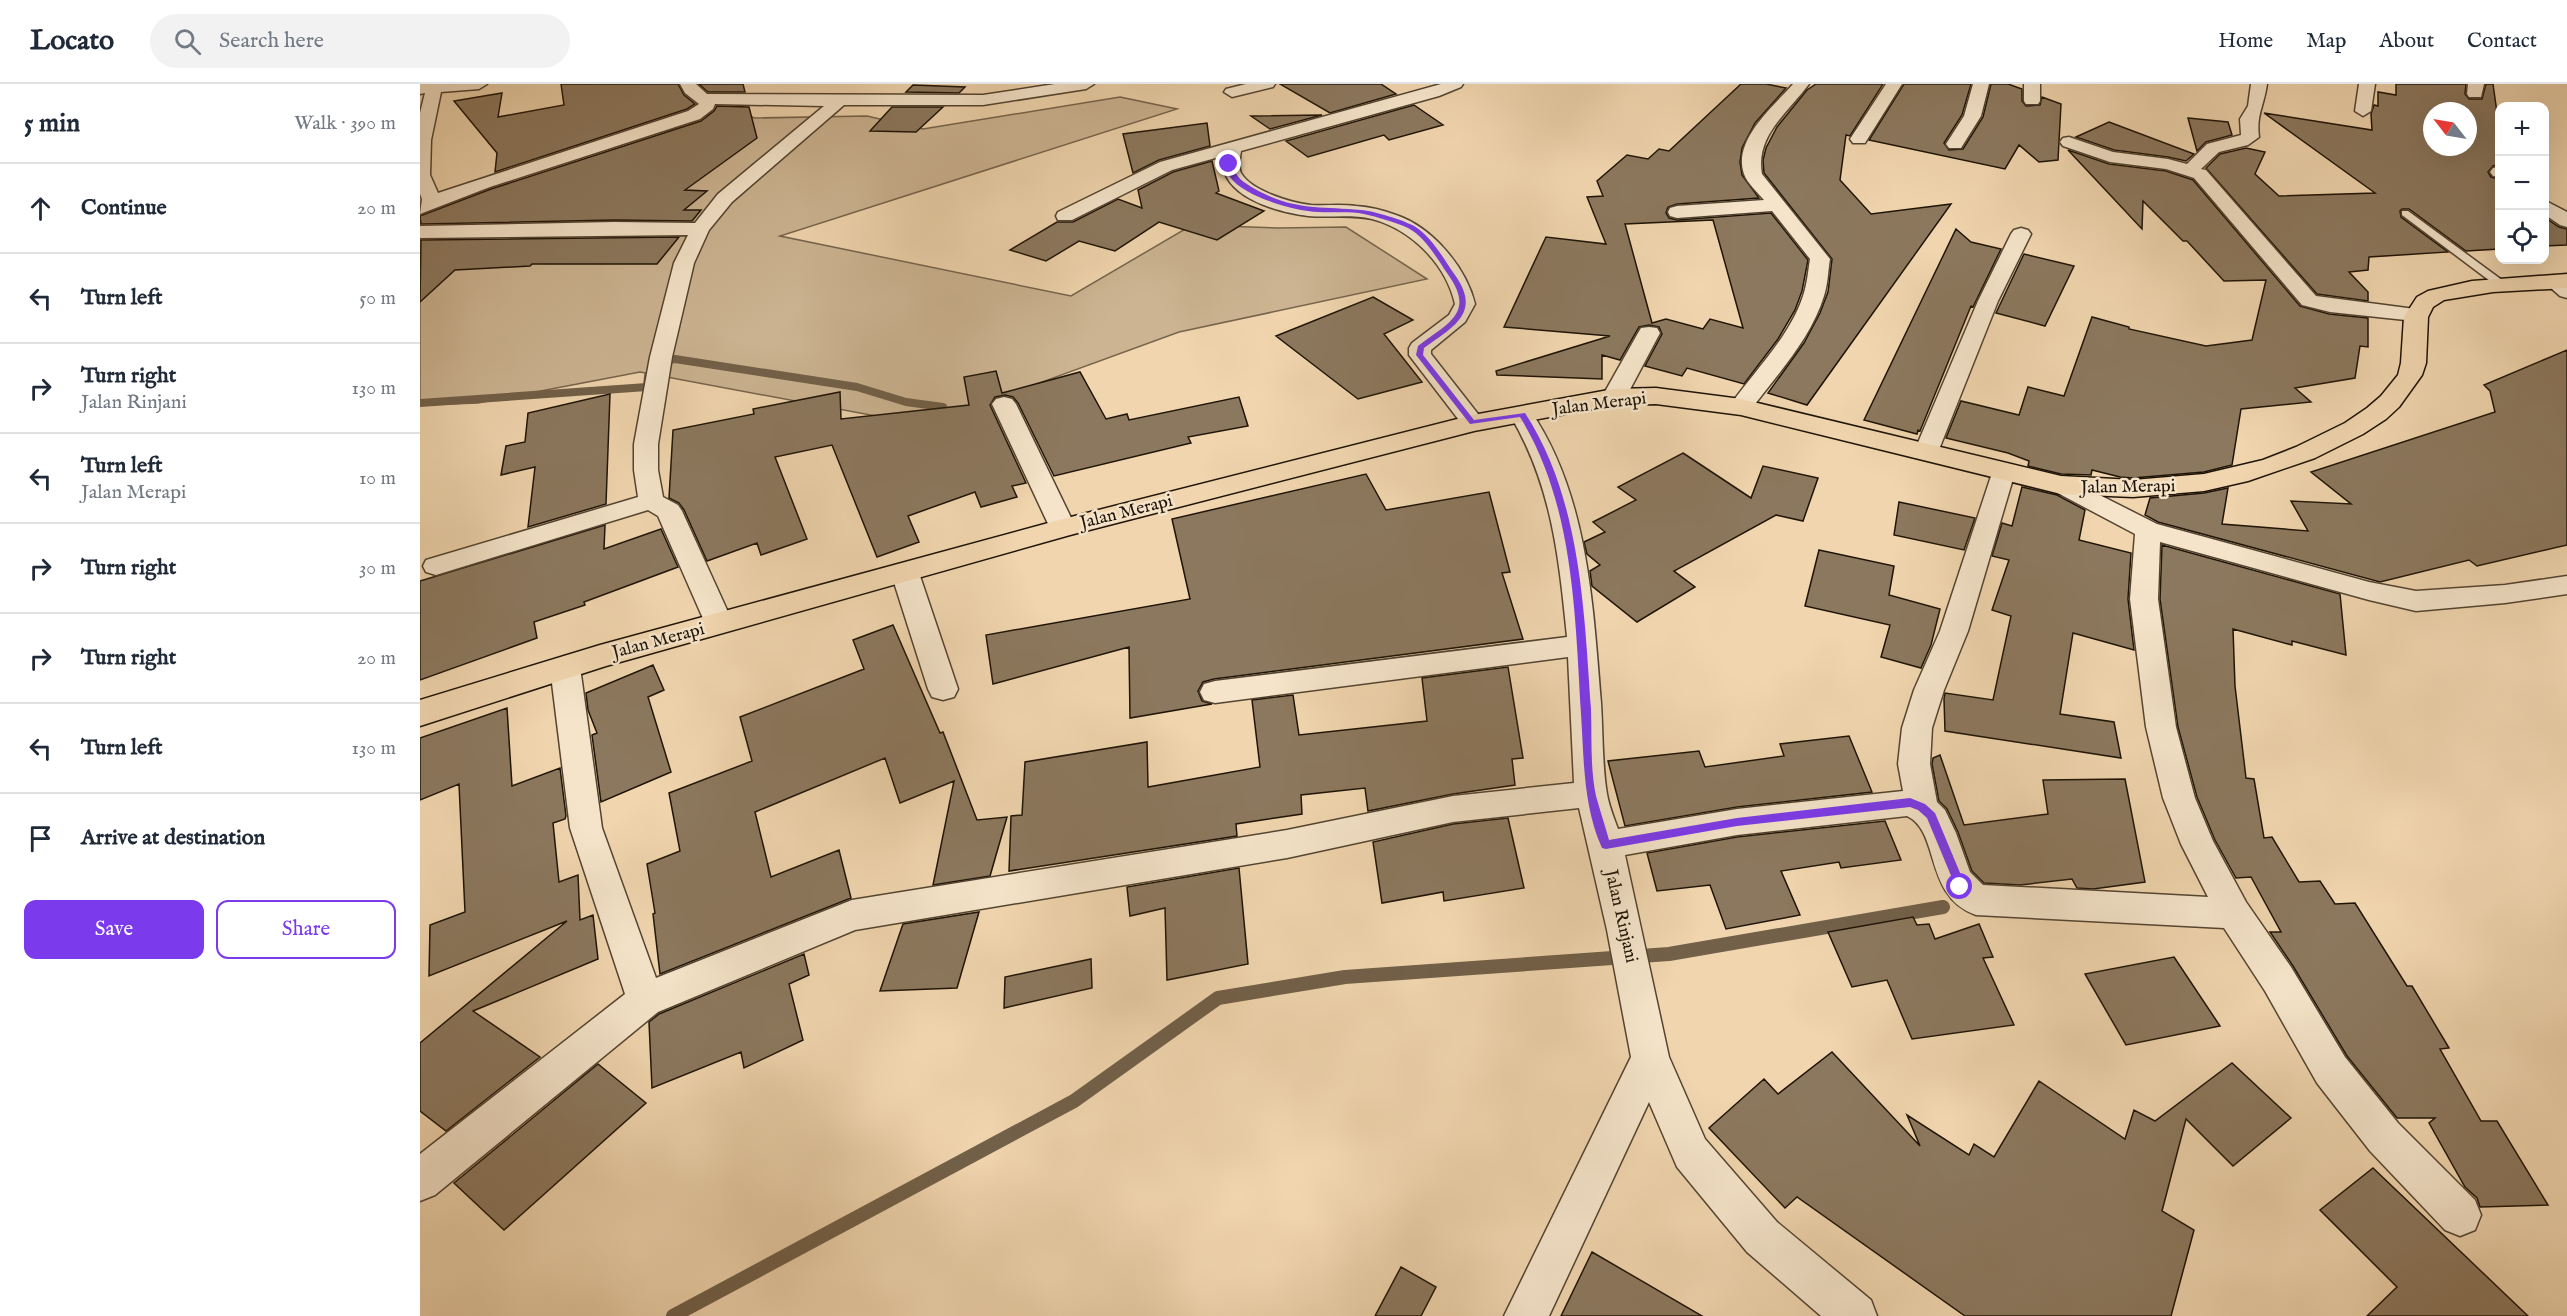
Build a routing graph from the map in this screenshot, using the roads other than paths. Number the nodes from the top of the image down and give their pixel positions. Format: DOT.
graph roads {
  1 [pos="479,84"];
  2 [pos="688,84"];
  3 [pos="1086,84"];
  4 [pos="1267,84"];
  5 [pos="1455,84"];
  6 [pos="1801,84"];
  7 [pos="1894,84"];
  8 [pos="1981,84"];
  9 [pos="2259,84"];
  10 [pos="2367,84"];
  11 [pos="427,88"];
  12 [pos="1232,92"];
  13 [pos="703,99"];
  14 [pos="842,99"];
  15 [pos="2363,111"];
  16 [pos="1859,139"];
  17 [pos="2069,142"];
  18 [pos="1956,144"];
  19 [pos="1233,147"];
  20 [pos="2191,170"];
  21 [pos="426,205"];
  22 [pos="1776,205"];
  23 [pos="2549,208"];
  24 [pos="1677,212"];
  25 [pos="2405,213"];
  26 [pos="1065,216"];
  27 [pos="2567,221"];
  28 [pos="700,229"];
  29 [pos="420,232"];
  30 [pos="2021,234"];
  31 [pos="2502,285"];
  32 [pos="2563,285"];
  33 [pos="2415,315"];
  34 [pos="1649,333"];
  35 [pos="1614,397"];
  36 [pos="1004,404"];
  37 [pos="1741,407"];
  38 [pos="1522,415"];
  39 [pos="1473,423"];
  40 [pos="1926,452"];
  41 [pos="2002,472"];
  42 [pos="2061,485"];
  43 [pos="651,501"];
  44 [pos="1063,528"];
  45 [pos="2148,530"];
  46 [pos="436,566"];
  47 [pos="905,573"];
  48 [pos="2567,585"];
  49 [pos="719,623"];
  50 [pos="1582,645"];
  51 [pos="565,667"];
  52 [pos="944,689"];
  53 [pos="1215,692"];
  54 [pos="420,713"];
  55 [pos="1591,795"];
  56 [pos="1922,807"];
  57 [pos="1606,845"];
  58 [pos="2234,913"];
  59 [pos="645,1000"];
  60 [pos="1650,1058"];
  61 [pos="420,1180"];
  62 [pos="2460,1215"];
  63 [pos="1526,1316"];
  64 [pos="1856,1316"];
  1 -- 11 [label="street"];
  2 -- 13 [label="street"];
  3 -- 14 [label="street"];
  4 -- 12 [label="street"];
  5 -- 19 [label="street"];
  6 -- 22 [label="street"];
  7 -- 16 [label="street"];
  8 -- 18 [label="street"];
  9 -- 20 [label="street"];
  10 -- 15 [label="street"];
  11 -- 21 [label="street"];
  13 -- 14 [label="street"];
  13 -- 21 [label="street"];
  14 -- 28 [label="street"];
  17 -- 20 [label="street"];
  19 -- 26 [label="street"];
  19 -- 39 [label="street"];
  20 -- 33 [label="street"];
  22 -- 24 [label="street"];
  22 -- 37 [label="street"];
  23 -- 27 [label="street"];
  25 -- 31 [label="lane"];
  28 -- 29 [label="street"];
  28 -- 43 [label="street"];
  30 -- 40 [label="street"];
  31 -- 32 [label="main road"];
  31 -- 33 [label="main road"];
  33 -- 42 [label="main road, Jalan Merapi"];
  34 -- 35 [label="street"];
  35 -- 37 [label="main road, Jalan Merapi"];
  35 -- 38 [label="main road, Jalan Merapi"];
  36 -- 44 [label="street"];
  37 -- 40 [label="main road, Jalan Merapi"];
  38 -- 39 [label="main road, Jalan Merapi"];
  38 -- 50 [label="street, Jalan Rinjani"];
  39 -- 44 [label="main road, Jalan Merapi"];
  40 -- 41 [label="main road, Jalan Merapi"];
  41 -- 42 [label="main road, Jalan Merapi"];
  41 -- 56 [label="street"];
  42 -- 45 [label="street"];
  43 -- 46 [label="street"];
  43 -- 49 [label="street"];
  44 -- 47 [label="main road, Jalan Merapi"];
  45 -- 48 [label="street"];
  45 -- 58 [label="street"];
  47 -- 49 [label="main road, Jalan Merapi"];
  47 -- 52 [label="street"];
  49 -- 51 [label="main road, Jalan Merapi"];
  50 -- 53 [label="street"];
  50 -- 55 [label="street, Jalan Rinjani"];
  51 -- 54 [label="main road, Jalan Merapi"];
  51 -- 59 [label="street"];
  55 -- 57 [label="street, Jalan Rinjani"];
  55 -- 59 [label="street"];
  56 -- 57 [label="street"];
  56 -- 58 [label="street"];
  57 -- 60 [label="street, Jalan Rinjani"];
  58 -- 62 [label="street"];
  59 -- 61 [label="street"];
  60 -- 63 [label="street"];
  60 -- 64 [label="street, Jalan Rinjani"];
}
